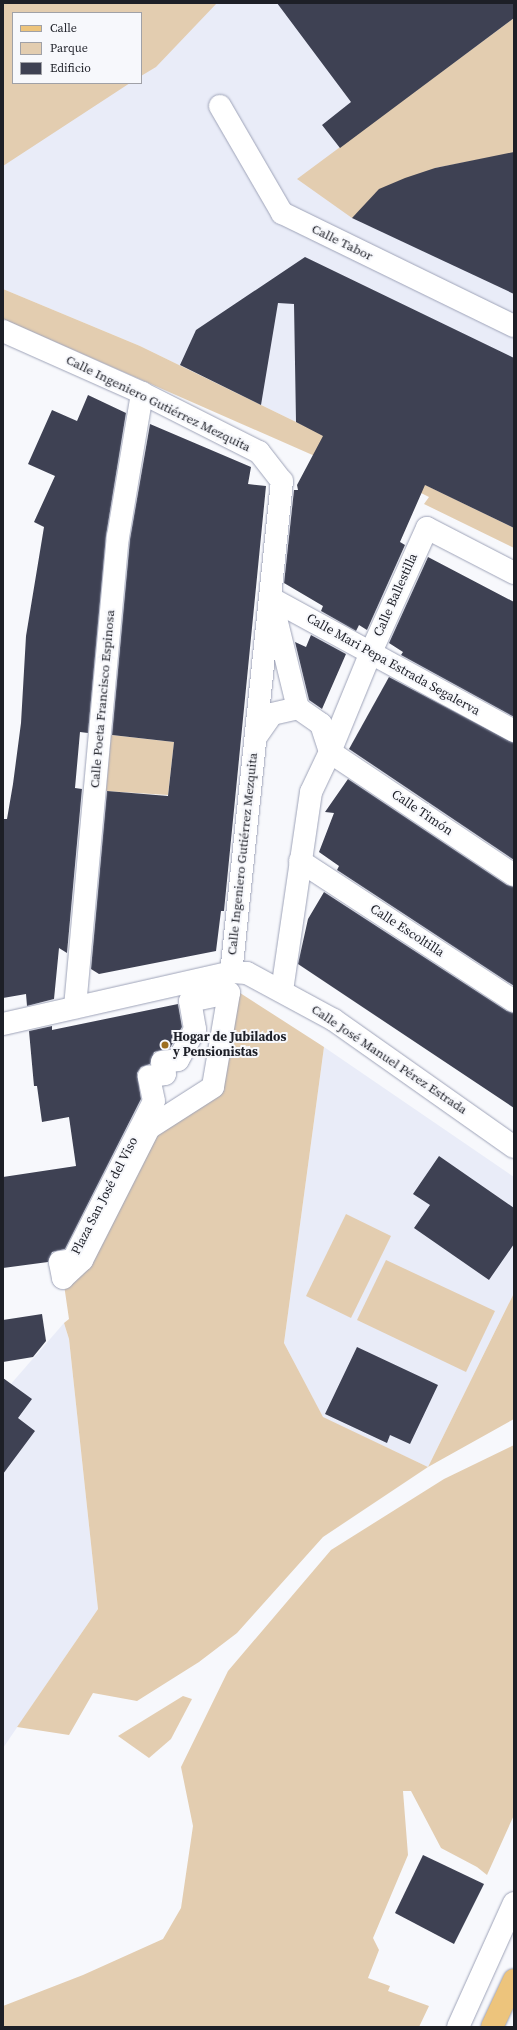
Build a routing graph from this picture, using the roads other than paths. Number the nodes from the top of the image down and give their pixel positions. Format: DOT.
graph roads {
  1 [pos="220,106"];
  2 [pos="514,326"];
  3 [pos="3,331"];
  4 [pos="142,393"];
  5 [pos="514,573"];
  6 [pos="272,599"];
  7 [pos="371,652"];
  8 [pos="298,708"];
  9 [pos="514,731"];
  10 [pos="256,737"];
  11 [pos="330,752"];
  12 [pos="300,861"];
  13 [pos="514,875"];
  14 [pos="230,982"];
  15 [pos="282,990"];
  16 [pos="514,1001"];
  17 [pos="75,1007"];
  18 [pos="3,1024"];
  19 [pos="514,1147"];
  20 [pos="514,1903"];
  21 [pos="514,1980"];
  22 [pos="458,2027"];
  23 [pos="492,2027"];
  1 -- 2 [label="street, Calle Tabor"];
  3 -- 4 [label="street, Calle Ingeniero Gutiérrez Mezquita"];
  4 -- 6 [label="street, Calle Ingeniero Gutiérrez Mezquita"];
  4 -- 17 [label="street, Calle Poeta Francisco Espinosa"];
  5 -- 7 [label="street, Calle Ballestilla"];
  6 -- 7 [label="street, Calle Mari Pepa Estrada Segalerva"];
  6 -- 8 [label="street, Calle Ingeniero Gutiérrez Mezquita"];
  6 -- 10 [label="street, Calle Ingeniero Gutiérrez Mezquita"];
  7 -- 9 [label="street, Calle Mari Pepa Estrada Segalerva"];
  7 -- 11 [label="street, Calle Ballestilla"];
  8 -- 10 [label="street, Calle Ingeniero Gutiérrez Mezquita"];
  8 -- 11 [label="street"];
  10 -- 14 [label="street, Calle Ingeniero Gutiérrez Mezquita"];
  11 -- 12 [label="street"];
  11 -- 13 [label="street, Calle Timón"];
  12 -- 15 [label="street"];
  12 -- 16 [label="street, Calle Escoltilla"];
  14 -- 14 [label="street, Plaza San José del Viso"];
  14 -- 15 [label="street, Calle José Manuel Pérez Estrada"];
  14 -- 17 [label="street, Calle José Manuel Pérez Estrada"];
  15 -- 19 [label="street, Calle José Manuel Pérez Estrada"];
  17 -- 18 [label="street, Calle José Manuel Pérez Estrada"];
  20 -- 22 [label="street"];
  21 -- 23 [label="main road"];
}
